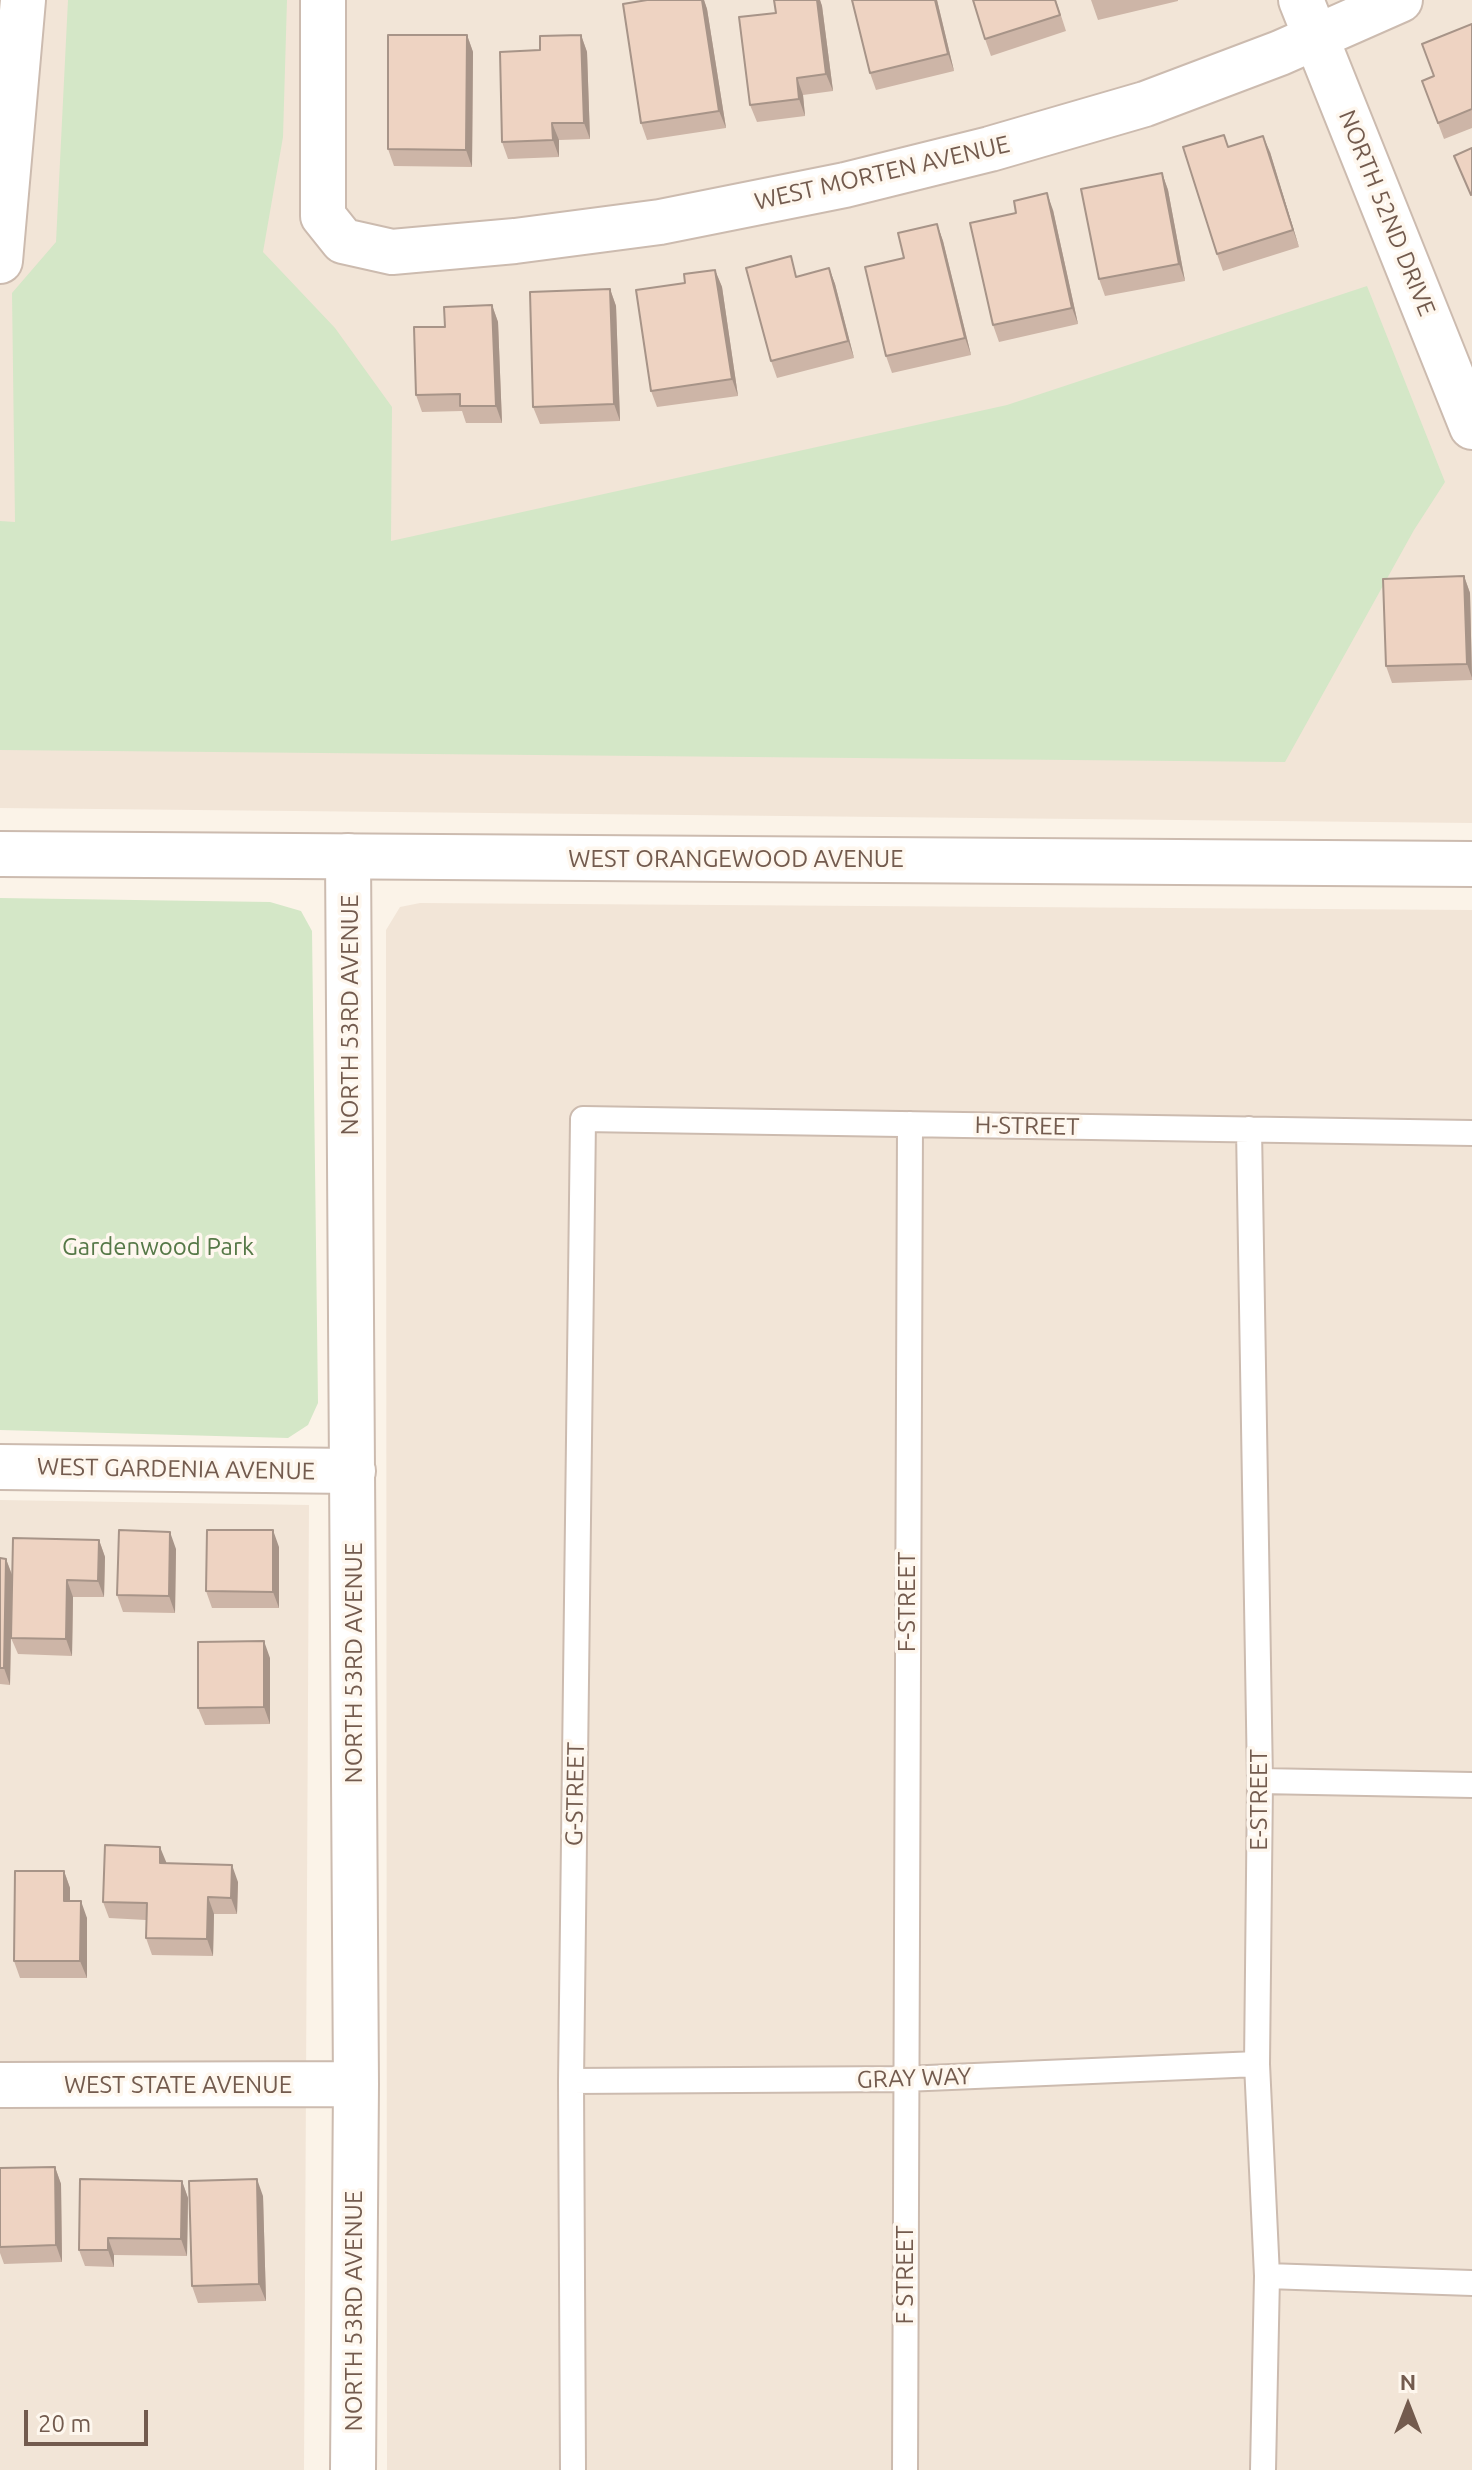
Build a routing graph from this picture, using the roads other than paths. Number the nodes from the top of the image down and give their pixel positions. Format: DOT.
graph roads {
  1 [pos="23,0"];
  2 [pos="323,0"];
  3 [pos="1400,0"];
  4 [pos="1309,19"];
  5 [pos="1,262"];
  6 [pos="1472,427"];
  7 [pos="0,854"];
  8 [pos="348,856"];
  9 [pos="1472,864"];
  10 [pos="583,1119"];
  11 [pos="910,1124"];
  12 [pos="1249,1129"];
  13 [pos="1472,1133"];
  14 [pos="0,1467"];
  15 [pos="353,1471"];
  16 [pos="1260,1781"];
  17 [pos="1472,1785"];
  18 [pos="1257,2064"];
  19 [pos="904,2079"];
  20 [pos="571,2081"];
  21 [pos="356,2084"];
  22 [pos="0,2085"];
  23 [pos="1267,2276"];
  24 [pos="1472,2283"];
  25 [pos="353,2470"];
  26 [pos="573,2470"];
  27 [pos="905,2470"];
  28 [pos="1263,2470"];
  1 -- 5 [label="street"];
  2 -- 4 [label="street, WEST MORTEN AVENUE"];
  3 -- 4 [label="street, WEST MORTEN AVENUE"];
  4 -- 6 [label="street, NORTH 52ND DRIVE"];
  7 -- 8 [label="street, WEST ORANGEWOOD AVENUE"];
  8 -- 9 [label="street, WEST ORANGEWOOD AVENUE"];
  8 -- 15 [label="street, NORTH 53RD AVENUE"];
  10 -- 11 [label="lane, H-STREET"];
  10 -- 20 [label="lane, G-STREET"];
  11 -- 12 [label="lane, H-STREET"];
  11 -- 19 [label="lane, F-STREET"];
  12 -- 13 [label="lane, H-STREET"];
  12 -- 16 [label="lane, E-STREET"];
  14 -- 15 [label="street, WEST GARDENIA AVENUE"];
  15 -- 21 [label="street, NORTH 53RD AVENUE"];
  16 -- 17 [label="lane"];
  16 -- 18 [label="lane, E-STREET"];
  18 -- 19 [label="lane, GRAY WAY"];
  18 -- 23 [label="lane, E-STREET"];
  19 -- 20 [label="lane, GRAY WAY"];
  19 -- 27 [label="lane, F STREET"];
  20 -- 26 [label="lane, G-STREET"];
  21 -- 22 [label="street, WEST STATE AVENUE"];
  21 -- 25 [label="street, NORTH 53RD AVENUE"];
  23 -- 24 [label="lane"];
  23 -- 28 [label="lane, E-STREET"];
}
